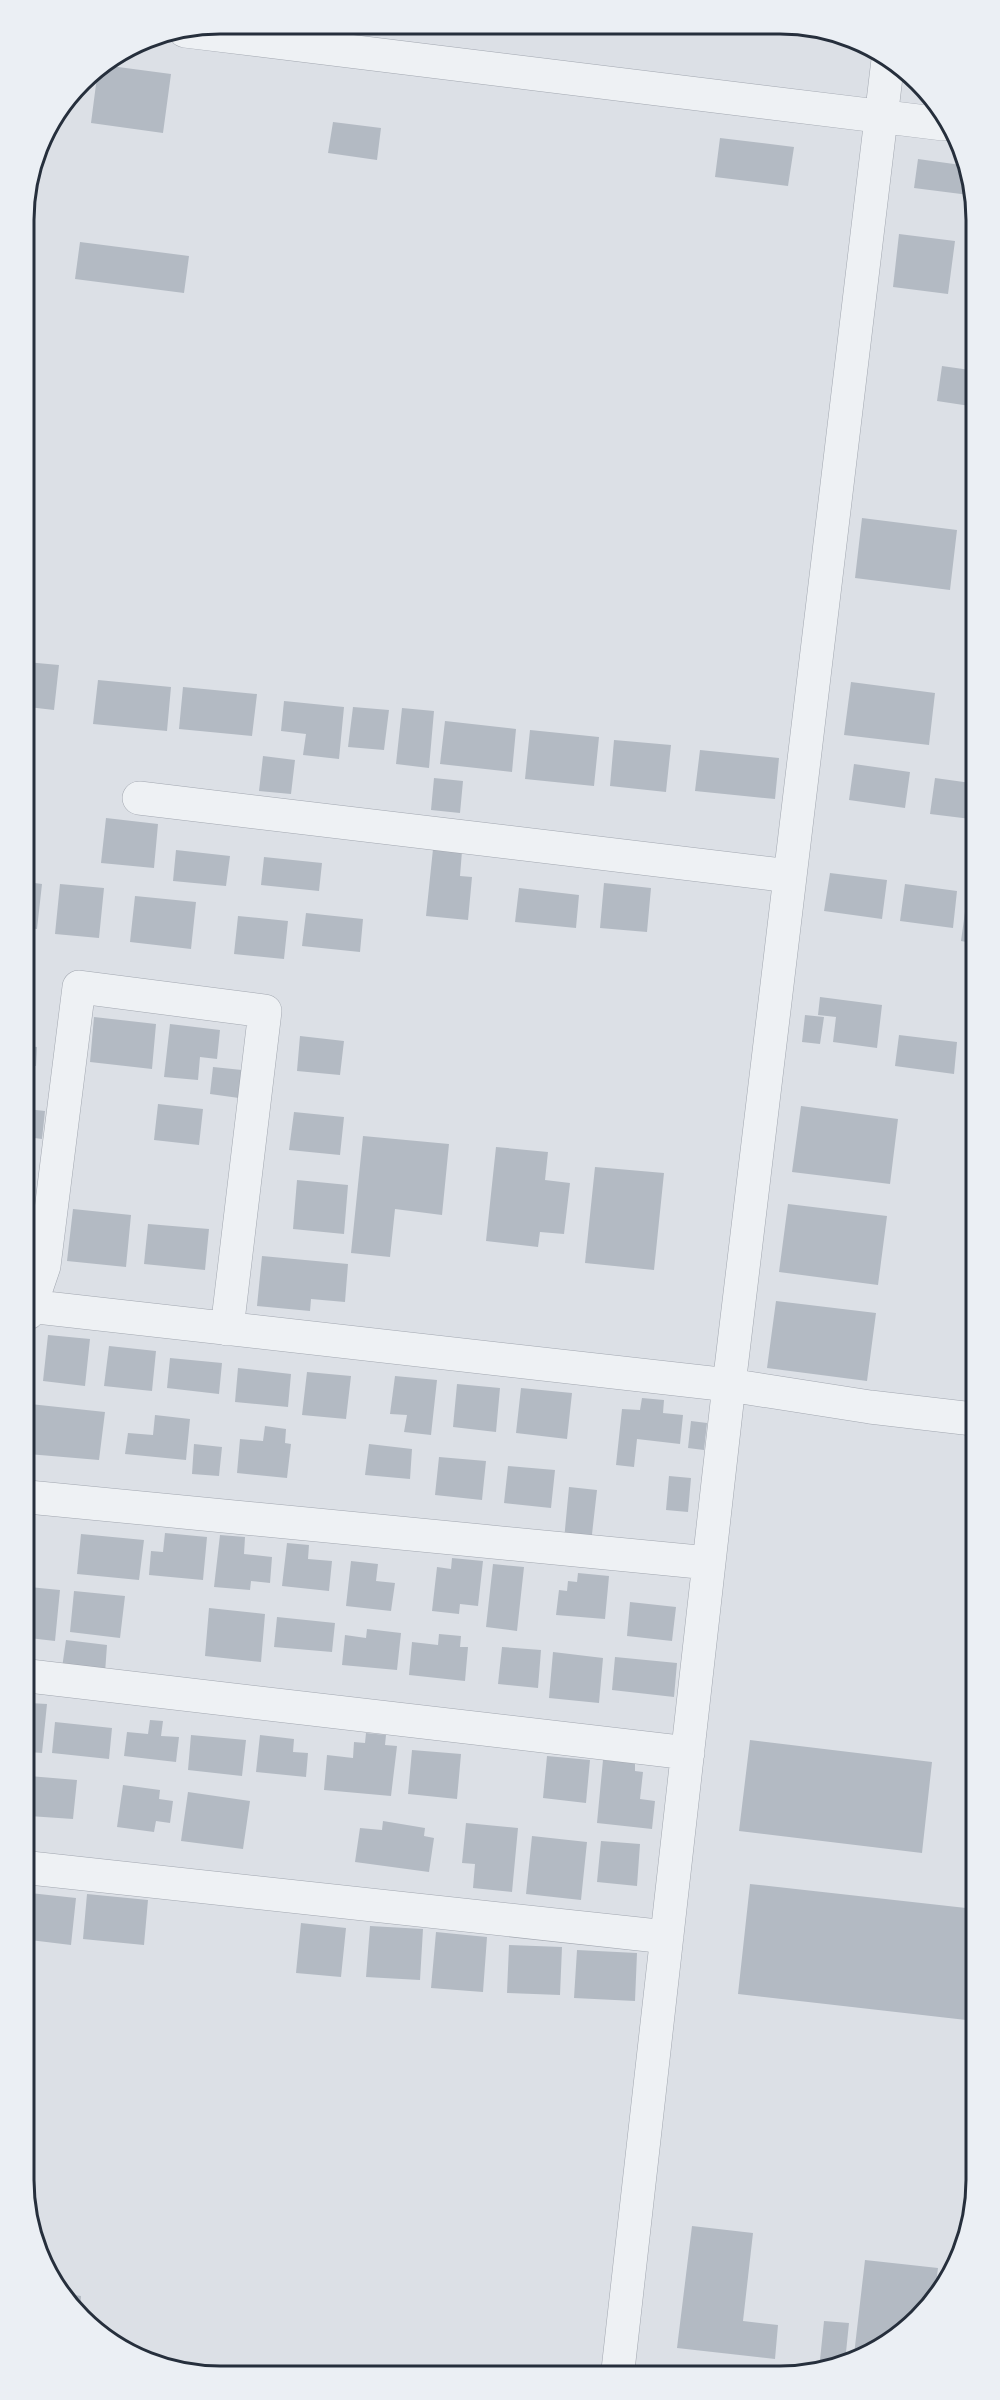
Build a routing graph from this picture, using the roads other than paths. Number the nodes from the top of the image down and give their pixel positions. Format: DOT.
graph roads {
  1 [pos="214,35"];
  2 [pos="887,69"];
  3 [pos="880,116"];
  4 [pos="938,123"];
  5 [pos="139,798"];
  6 [pos="790,876"];
  7 [pos="34,1292"];
  8 [pos="34,1309"];
  9 [pos="227,1329"];
  10 [pos="729,1385"];
  11 [pos="965,1418"];
  12 [pos="34,1498"];
  13 [pos="709,1563"];
  14 [pos="34,1677"];
  15 [pos="688,1753"];
  16 [pos="34,1868"];
  17 [pos="667,1937"];
  18 [pos="618,2366"];
  1 -- 3 [label="street"];
  2 -- 3 [label="street"];
  3 -- 4 [label="street"];
  3 -- 6 [label="street"];
  5 -- 6 [label="street"];
  6 -- 10 [label="street"];
  7 -- 9 [label="street"];
  8 -- 9 [label="street"];
  9 -- 10 [label="street"];
  10 -- 11 [label="street"];
  10 -- 13 [label="street"];
  12 -- 13 [label="street"];
  13 -- 15 [label="street"];
  14 -- 15 [label="street"];
  15 -- 17 [label="street"];
  16 -- 17 [label="street"];
  17 -- 18 [label="street"];
}
